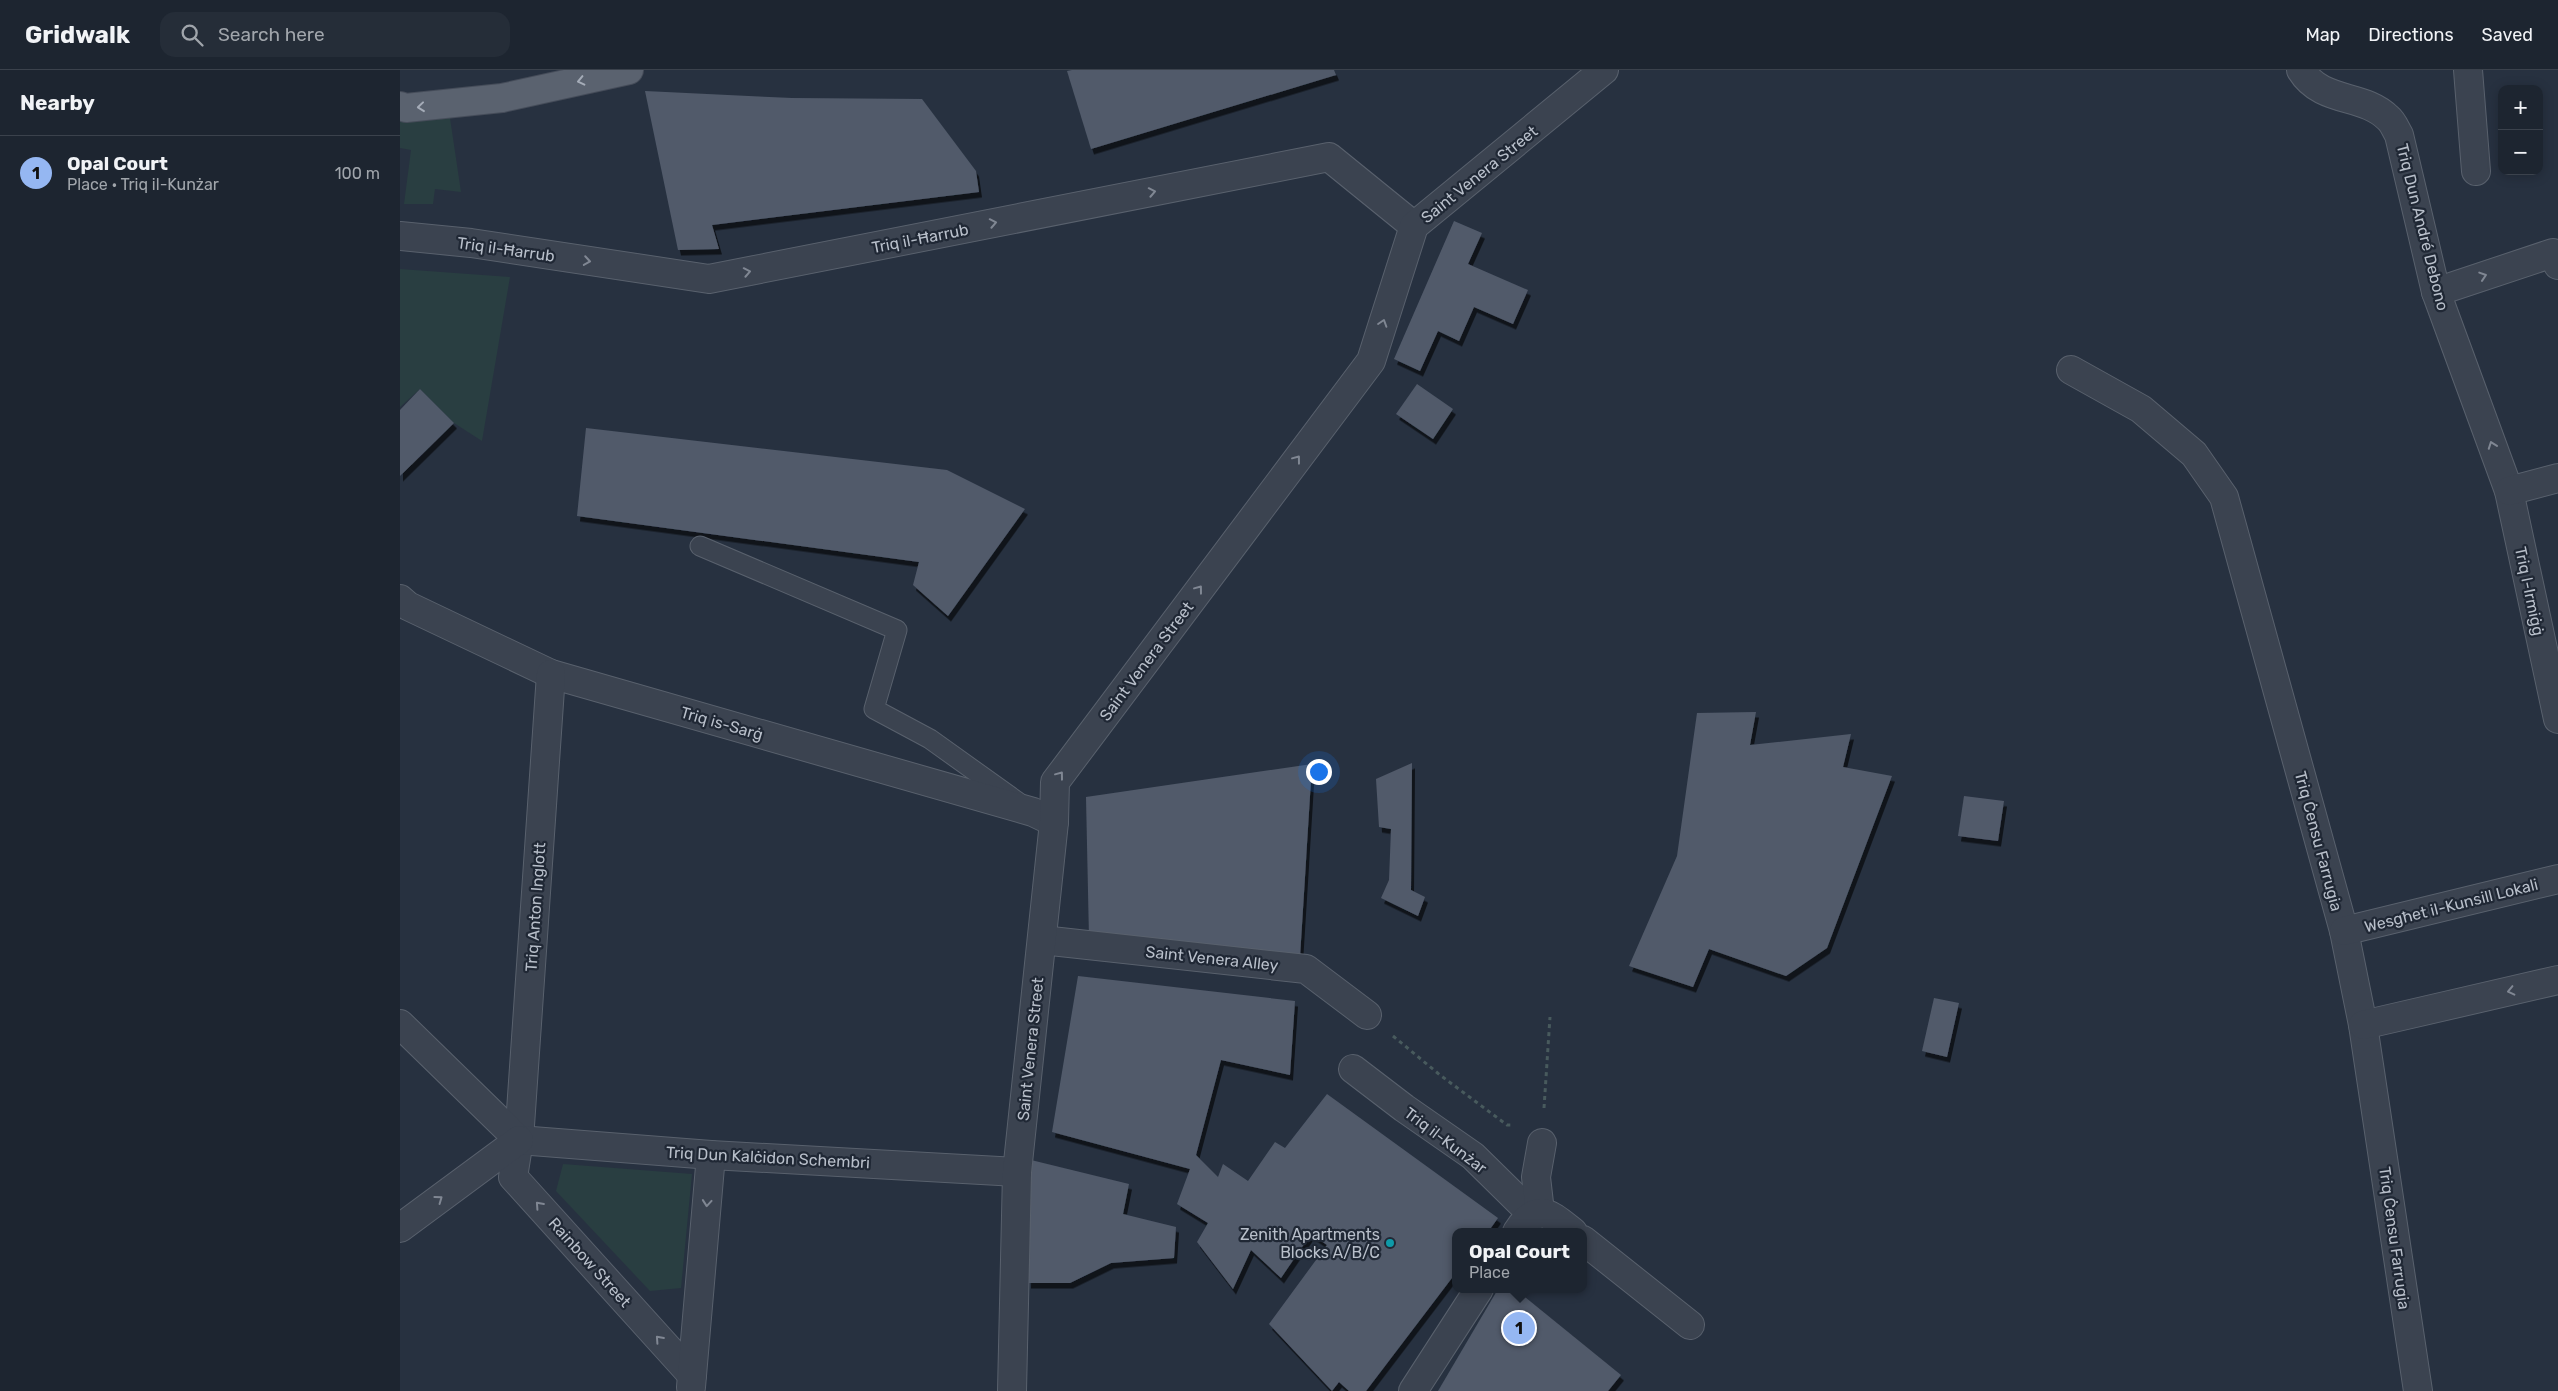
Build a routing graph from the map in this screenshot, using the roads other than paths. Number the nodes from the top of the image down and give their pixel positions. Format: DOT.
graph roads {
  1 [pos="628,70"];
  2 [pos="1604,70"];
  3 [pos="2301,70"];
  4 [pos="2468,70"];
  5 [pos="400,106"];
  6 [pos="2476,171"];
  7 [pos="1414,226"];
  8 [pos="400,236"];
  9 [pos="2558,265"];
  10 [pos="2436,292"];
  11 [pos="2071,370"];
  12 [pos="2558,478"];
  13 [pos="2509,491"];
  14 [pos="700,546"];
  15 [pos="400,599"];
  16 [pos="551,674"];
  17 [pos="2558,719"];
  18 [pos="1043,817"];
  19 [pos="2558,879"];
  20 [pos="2344,932"];
  21 [pos="1042,940"];
  22 [pos="2558,980"];
  23 [pos="1367,1015"];
  24 [pos="400,1024"];
  25 [pos="2363,1025"];
  26 [pos="1353,1069"];
  27 [pos="1543,1133"];
  28 [pos="519,1140"];
  29 [pos="711,1155"];
  30 [pos="1017,1172"];
  31 [pos="1530,1220"];
  32 [pos="400,1228"];
  33 [pos="1568,1228"];
  34 [pos="1587,1243"];
  35 [pos="1476,1293"];
  36 [pos="1690,1325"];
  37 [pos="691,1383"];
  38 [pos="1012,1391"];
  39 [pos="1413,1391"];
  40 [pos="2418,1391"];
  1 -- 5 [label="main road, one-way"];
  2 -- 7 [label="street, Saint Venera Street"];
  3 -- 10 [label="street, Triq Dun André Debono"];
  4 -- 6 [label="street"];
  8 -- 7 [label="street, Triq il-Ħarrub, one-way"];
  18 -- 7 [label="street, Saint Venera Street, one-way"];
  10 -- 9 [label="street, one-way"];
  13 -- 10 [label="street, Triq Dun André Debono, one-way"];
  11 -- 20 [label="street, Triq Ċensu Farrugia"];
  12 -- 13 [label="street"];
  13 -- 17 [label="street, Triq l-Irmiġġ"];
  14 -- 18 [label="lane"];
  15 -- 16 [label="street, Triq is-Sarġ"];
  16 -- 18 [label="street, Triq is-Sarġ"];
  16 -- 28 [label="street, Triq Anton Inglott"];
  18 -- 21 [label="street, Saint Venera Street"];
  19 -- 20 [label="street, Wesgħet il-Kunsill Lokali"];
  20 -- 25 [label="street, Triq Ċensu Farrugia"];
  21 -- 23 [label="street, Saint Venera Alley"];
  21 -- 30 [label="street, Saint Venera Street"];
  22 -- 25 [label="street, one-way"];
  24 -- 28 [label="street"];
  25 -- 40 [label="street, Triq Ċensu Farrugia"];
  26 -- 31 [label="street, Triq il-Kunżar"];
  27 -- 31 [label="street"];
  28 -- 29 [label="street, Triq Dun Kalċidon Schembri"];
  32 -- 28 [label="street, one-way"];
  37 -- 28 [label="street, Rainbow Street, one-way"];
  29 -- 30 [label="street, Triq Dun Kalċidon Schembri"];
  29 -- 37 [label="street, Rainbow Street, one-way"];
  30 -- 38 [label="street, Saint Venera Street"];
  31 -- 33 [label="street, Triq il-Kunżar"];
  34 -- 36 [label="street"];
  35 -- 39 [label="street"];
}
